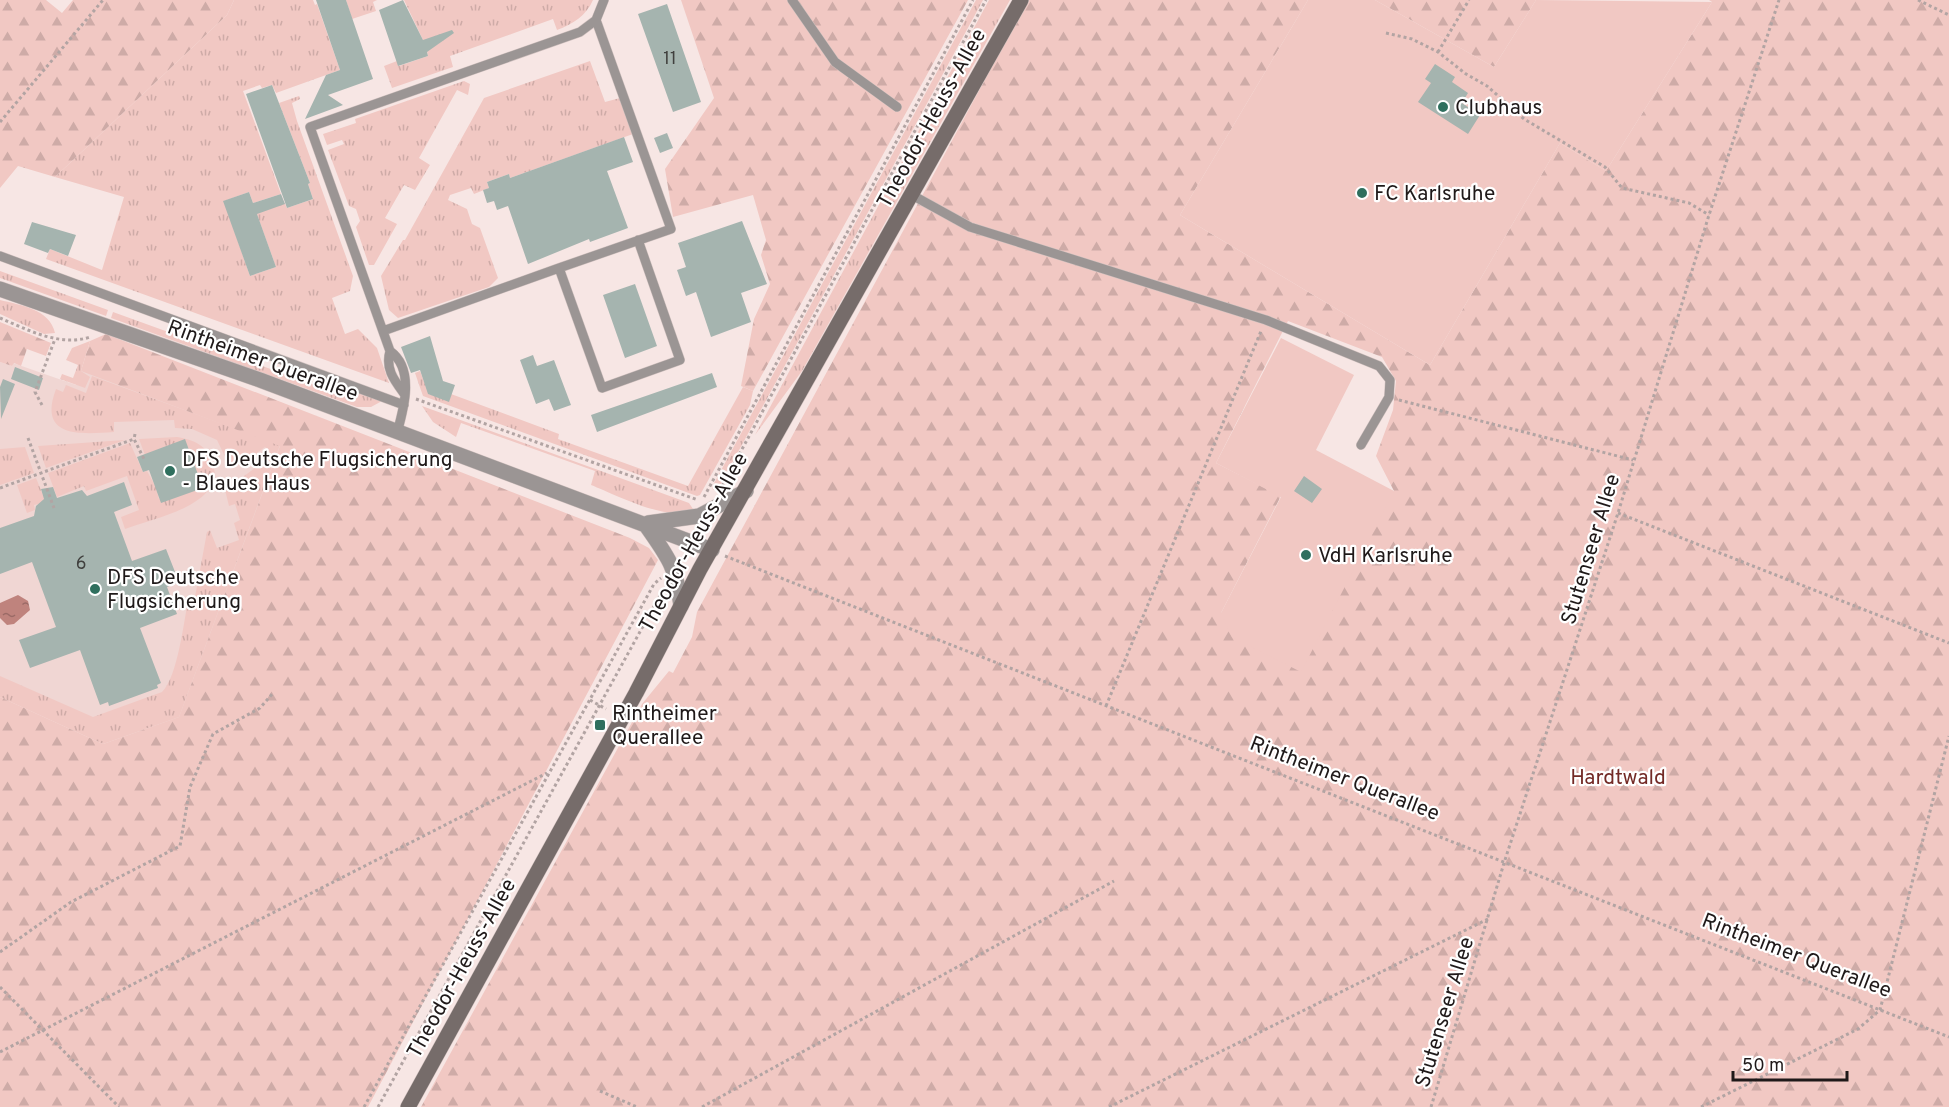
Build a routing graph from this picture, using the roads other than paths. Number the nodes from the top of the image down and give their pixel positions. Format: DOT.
graph roads {
  1 [pos="604,0"];
  2 [pos="792,0"];
  3 [pos="1021,0"];
  4 [pos="596,20"];
  5 [pos="897,107"];
  6 [pos="912,195"];
  7 [pos="638,240"];
  8 [pos="0,256"];
  9 [pos="559,268"];
  10 [pos="0,289"];
  11 [pos="383,331"];
  12 [pos="404,405"];
  13 [pos="397,433"];
  14 [pos="1361,445"];
  15 [pos="746,491"];
  16 [pos="645,524"];
  17 [pos="719,553"];
  18 [pos="681,606"];
  19 [pos="408,1107"];
  1 -- 4 [label="lane"];
  2 -- 5 [label="lane"];
  3 -- 6 [label="main road, Theodor-Heuss-Allee"];
  4 -- 7 [label="lane"];
  4 -- 11 [label="lane"];
  6 -- 14 [label="lane"];
  6 -- 15 [label="main road, Theodor-Heuss-Allee"];
  7 -- 9 [label="lane"];
  7 -- 9 [label="lane"];
  8 -- 12 [label="lane"];
  9 -- 11 [label="lane"];
  10 -- 13 [label="street, Rintheimer Querallee"];
  11 -- 12 [label="lane"];
  12 -- 13 [label="lane"];
  13 -- 16 [label="street, Rintheimer Querallee"];
  15 -- 16 [label="street"];
  15 -- 17 [label="main road, Theodor-Heuss-Allee"];
  16 -- 17 [label="street, Rintheimer Querallee"];
  16 -- 18 [label="street"];
  17 -- 18 [label="main road, Theodor-Heuss-Allee"];
  18 -- 19 [label="main road, Theodor-Heuss-Allee"];
}
